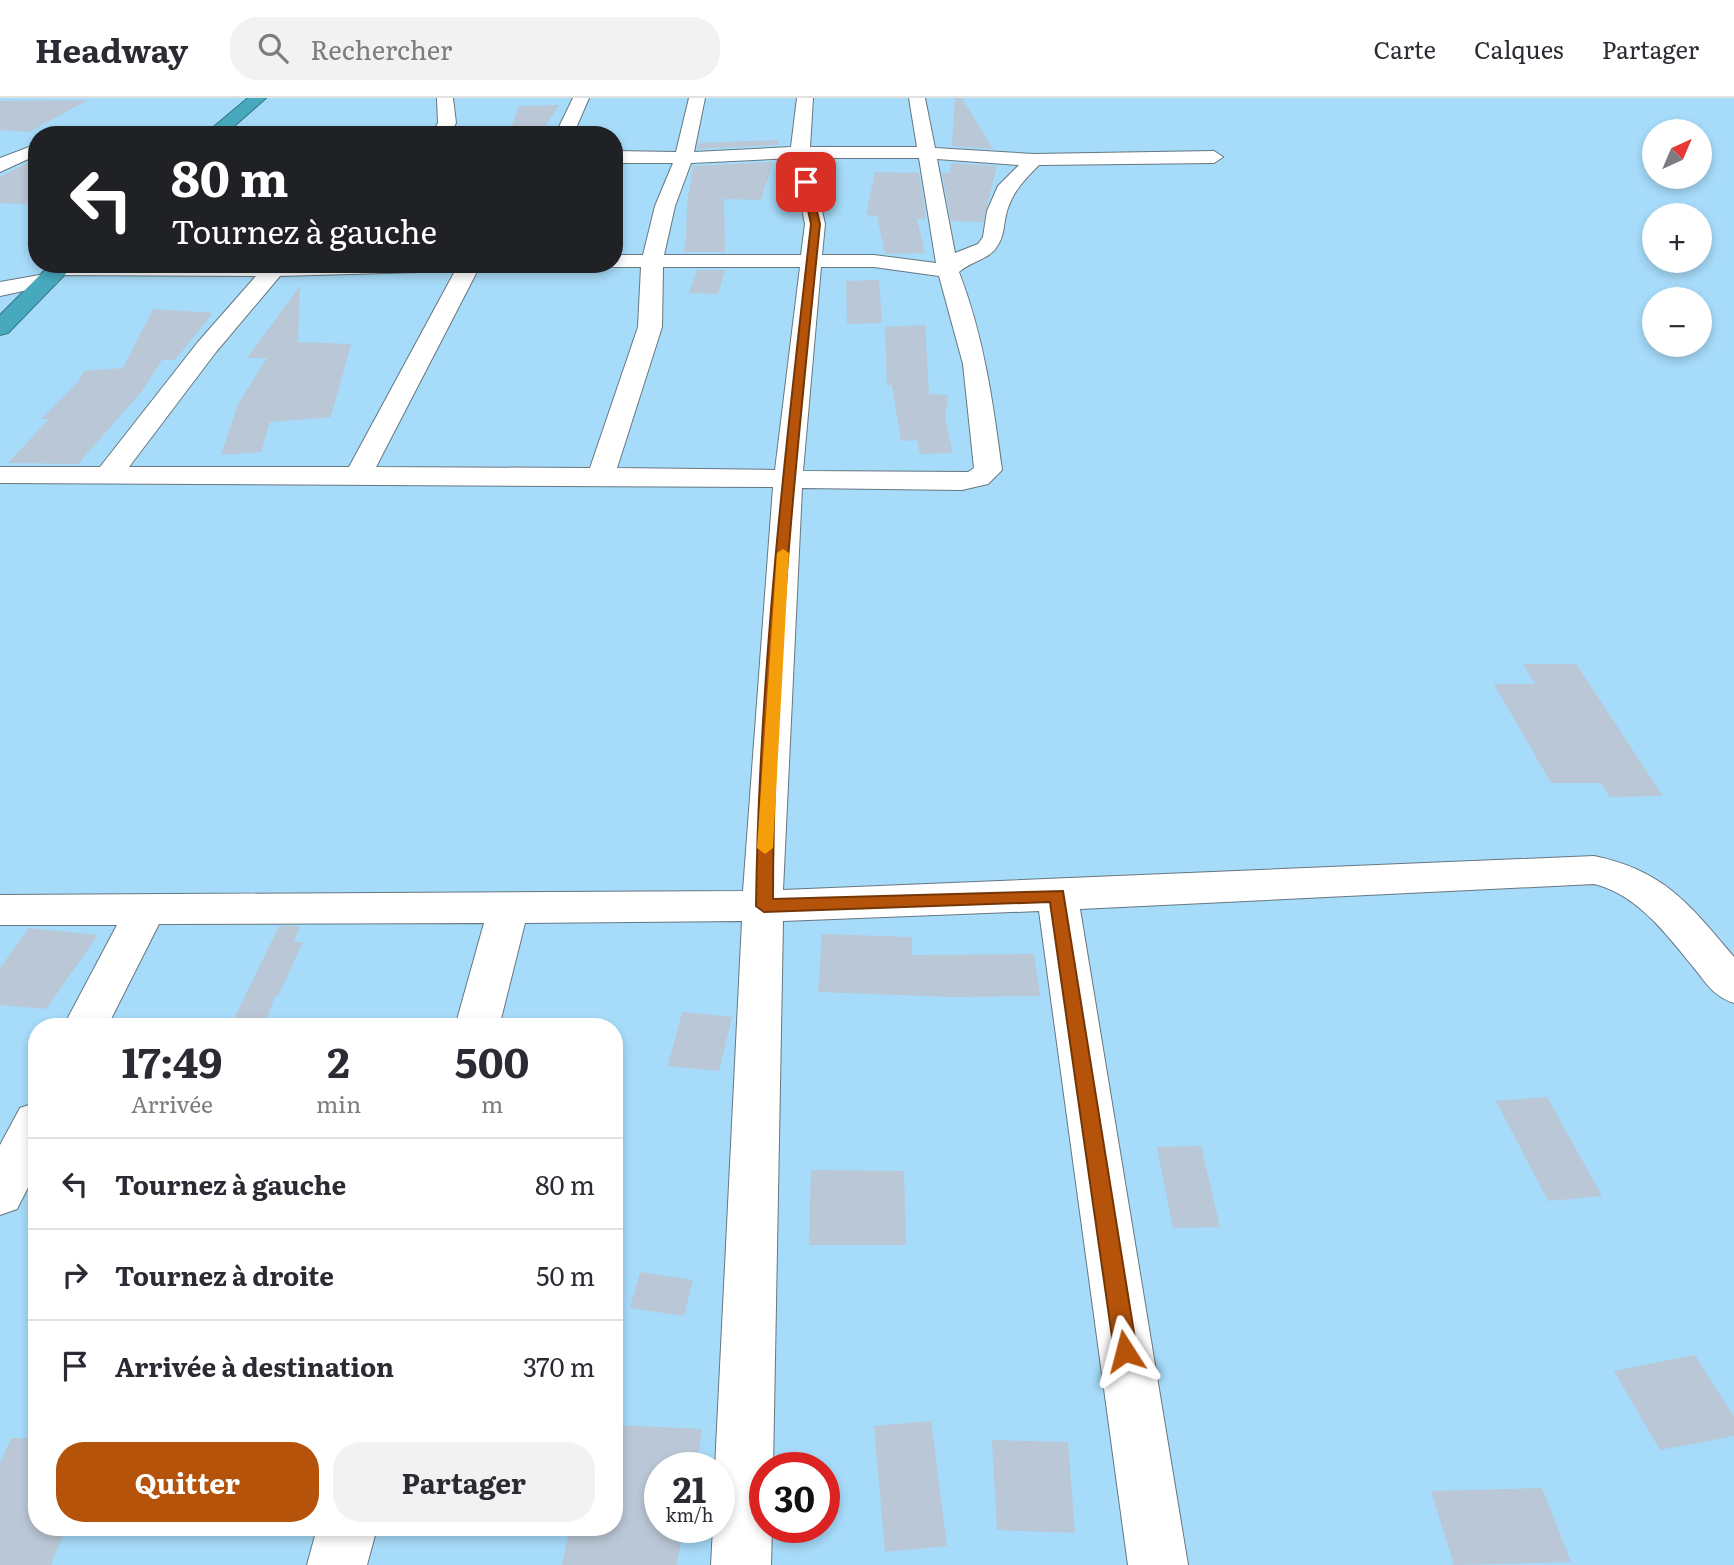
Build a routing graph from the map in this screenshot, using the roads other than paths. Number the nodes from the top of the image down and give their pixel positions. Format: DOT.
graph roads {
  1 [pos="258,98"];
  2 [pos="445,98"];
  3 [pos="581,98"];
  4 [pos="697,98"];
  5 [pos="805,98"];
  6 [pos="917,98"];
  7 [pos="224,126"];
  8 [pos="445,126"];
  9 [pos="568,126"];
  10 [pos="12,139"];
  11 [pos="28,139"];
  12 [pos="28,152"];
  13 [pos="800,152"];
  14 [pos="929,153"];
  15 [pos="623,157"];
  16 [pos="1214,157"];
  17 [pos="684,158"];
  18 [pos="1034,160"];
  19 [pos="0,166"];
  20 [pos="811,260"];
  21 [pos="623,261"];
  22 [pos="652,262"];
  23 [pos="948,271"];
  24 [pos="50,273"];
  25 [pos="55,273"];
  26 [pos="272,273"];
  27 [pos="465,273"];
  28 [pos="3,286"];
  29 [pos="4,321"];
  30 [pos="109,474"];
  31 [pos="0,475"];
  32 [pos="358,476"];
  33 [pos="601,476"];
  34 [pos="788,479"];
  35 [pos="1057,895"];
  36 [pos="764,906"];
  37 [pos="508,908"];
  38 [pos="0,910"];
  39 [pos="145,911"];
  40 [pos="1734,986"];
  41 [pos="90,1018"];
  42 [pos="479,1018"];
  43 [pos="28,1139"];
  44 [pos="0,1193"];
  45 [pos="344,1536"];
  46 [pos="337,1565"];
  47 [pos="741,1565"];
  48 [pos="1158,1565"];
  1 -- 7 [label="highway"];
  2 -- 8 [label="street"];
  3 -- 9 [label="street"];
  4 -- 17 [label="street"];
  5 -- 13 [label="street"];
  6 -- 14 [label="street"];
  10 -- 11 [label="street"];
  12 -- 19 [label="street"];
  13 -- 14 [label="street"];
  13 -- 17 [label="street"];
  13 -- 20 [label="street"];
  14 -- 18 [label="street"];
  14 -- 23 [label="street"];
  15 -- 17 [label="street"];
  16 -- 18 [label="street"];
  17 -- 22 [label="street"];
  18 -- 23 [label="street"];
  20 -- 22 [label="street"];
  20 -- 23 [label="street"];
  20 -- 34 [label="street"];
  21 -- 22 [label="street"];
  22 -- 33 [label="street"];
  23 -- 34 [label="street"];
  24 -- 28 [label="street"];
  25 -- 29 [label="highway"];
  26 -- 30 [label="street"];
  27 -- 32 [label="street"];
  30 -- 31 [label="street"];
  30 -- 32 [label="street"];
  32 -- 33 [label="street"];
  33 -- 34 [label="street"];
  34 -- 36 [label="street"];
  35 -- 36 [label="street"];
  35 -- 40 [label="street"];
  35 -- 48 [label="street"];
  36 -- 37 [label="street"];
  36 -- 47 [label="street"];
  37 -- 39 [label="street"];
  37 -- 42 [label="street"];
  38 -- 39 [label="street"];
  39 -- 41 [label="street"];
  43 -- 44 [label="street"];
  45 -- 46 [label="street"];
}
